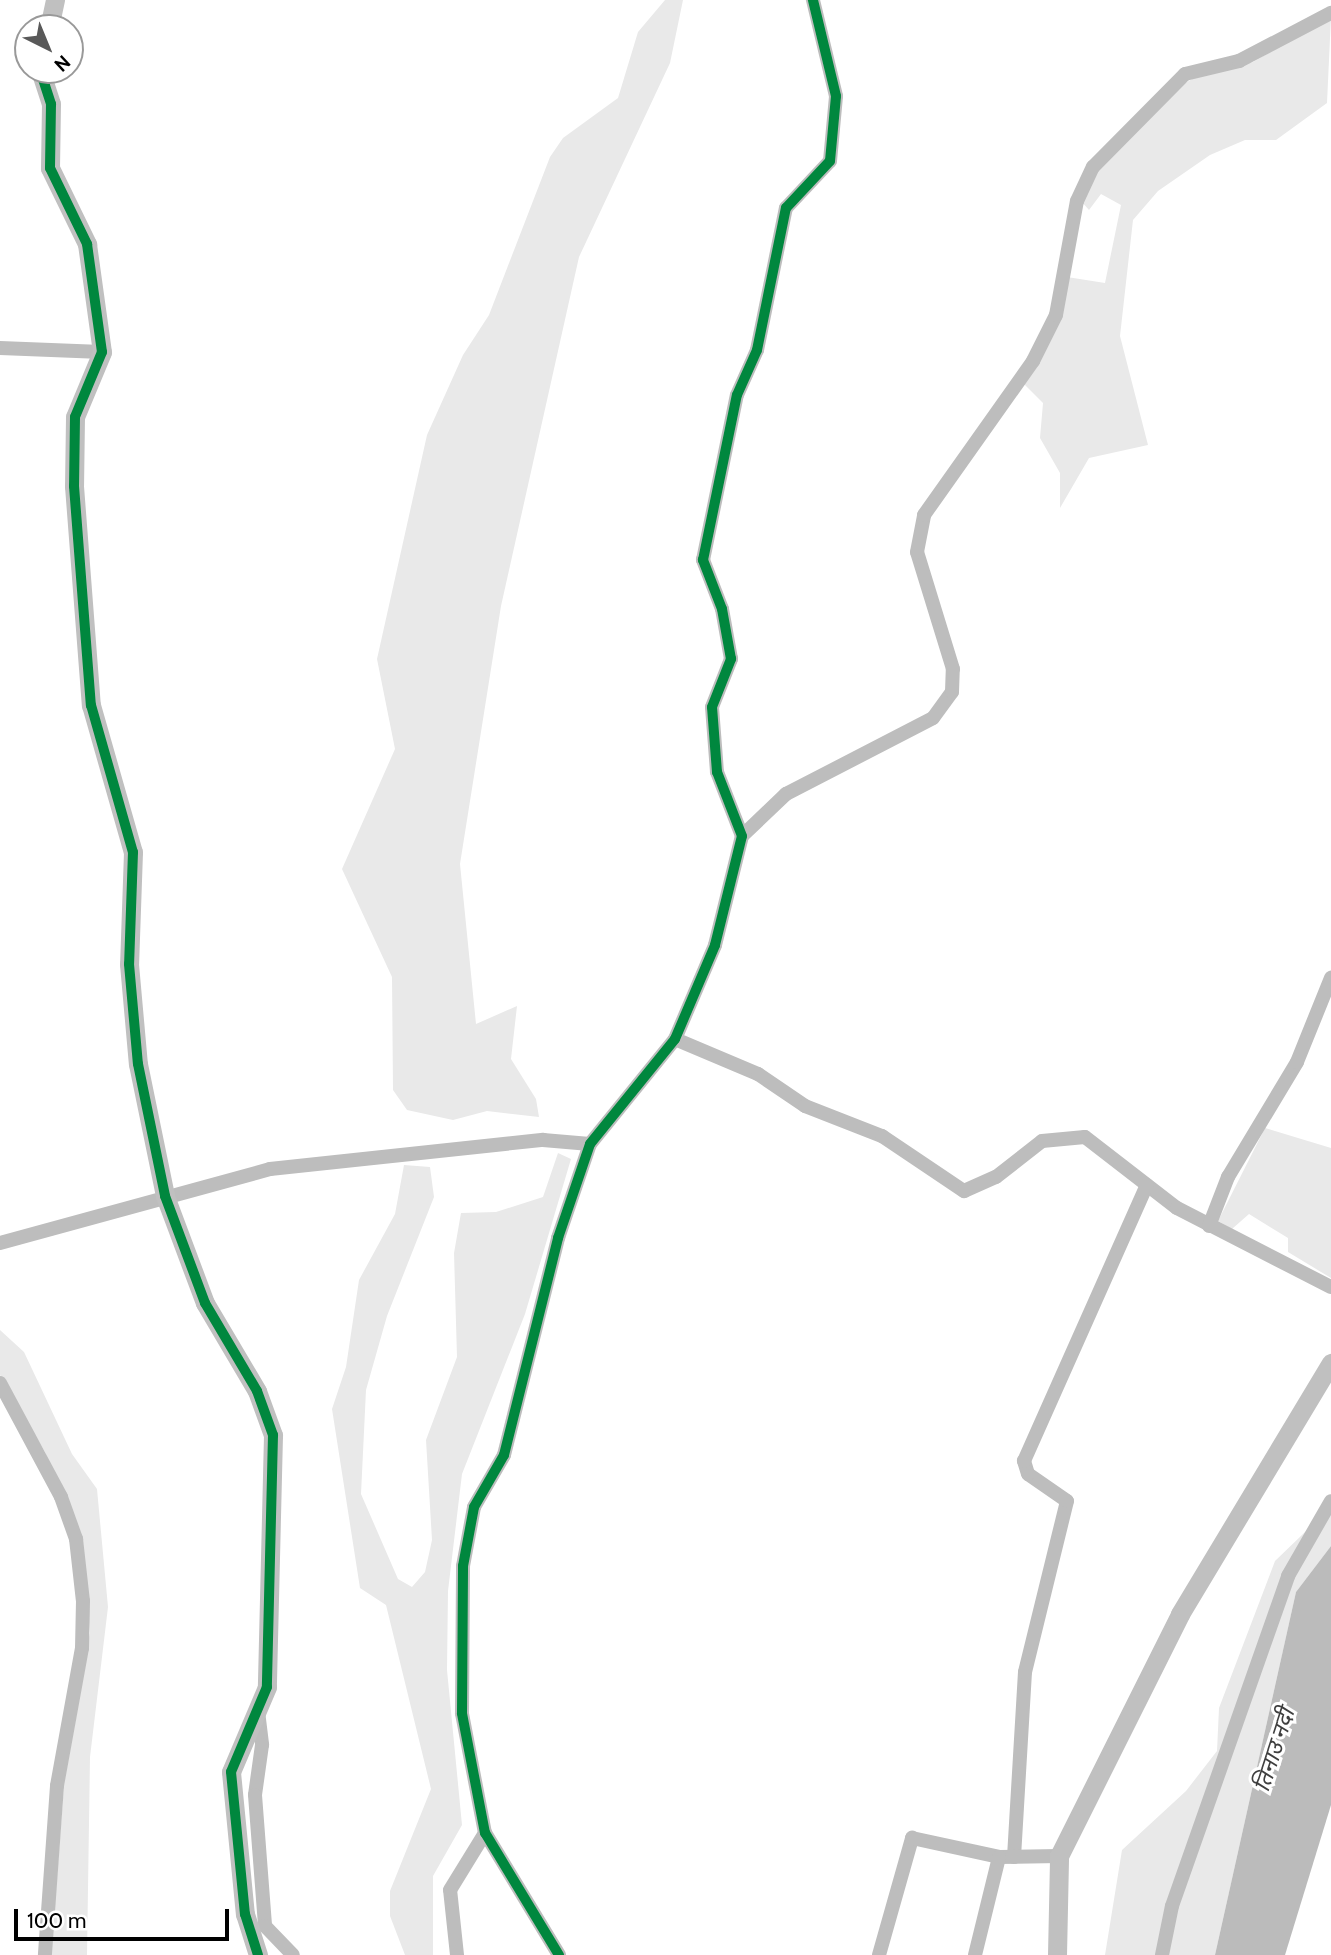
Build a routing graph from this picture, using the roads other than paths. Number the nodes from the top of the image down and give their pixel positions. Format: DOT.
graph roads {
  1 [pos="813,0"];
  2 [pos="1331,13"];
  3 [pos="45,84"];
  4 [pos="0,348"];
  5 [pos="102,352"];
  6 [pos="742,836"];
  7 [pos="1331,978"];
  8 [pos="674,1038"];
  9 [pos="590,1144"];
  10 [pos="1147,1185"];
  11 [pos="165,1196"];
  12 [pos="1209,1226"];
  13 [pos="0,1243"];
  14 [pos="1331,1287"];
  15 [pos="1331,1363"];
  16 [pos="0,1383"];
  17 [pos="1331,1501"];
  18 [pos="257,1709"];
  19 [pos="485,1833"];
  20 [pos="1059,1856"];
  21 [pos="1006,1857"];
  22 [pos="45,1955"];
  23 [pos="258,1955"];
  24 [pos="293,1955"];
  25 [pos="457,1955"];
  26 [pos="559,1955"];
  27 [pos="879,1955"];
  28 [pos="975,1955"];
  29 [pos="1057,1955"];
  30 [pos="1162,1955"];
  1 -- 6 [label="street"];
  2 -- 6 [label="street"];
  3 -- 5 [label="street"];
  4 -- 5 [label="street"];
  5 -- 11 [label="street"];
  6 -- 8 [label="street"];
  7 -- 12 [label="street"];
  8 -- 9 [label="street"];
  8 -- 10 [label="street"];
  9 -- 11 [label="street"];
  9 -- 19 [label="street"];
  10 -- 12 [label="street"];
  10 -- 21 [label="street"];
  11 -- 13 [label="street"];
  11 -- 18 [label="street"];
  12 -- 14 [label="street"];
  15 -- 20 [label="street"];
  16 -- 22 [label="street"];
  17 -- 30 [label="street"];
  18 -- 23 [label="street"];
  18 -- 24 [label="street"];
  19 -- 25 [label="street"];
  19 -- 26 [label="street"];
  20 -- 21 [label="street"];
  20 -- 29 [label="street"];
  21 -- 27 [label="street"];
  21 -- 28 [label="street"];
}
